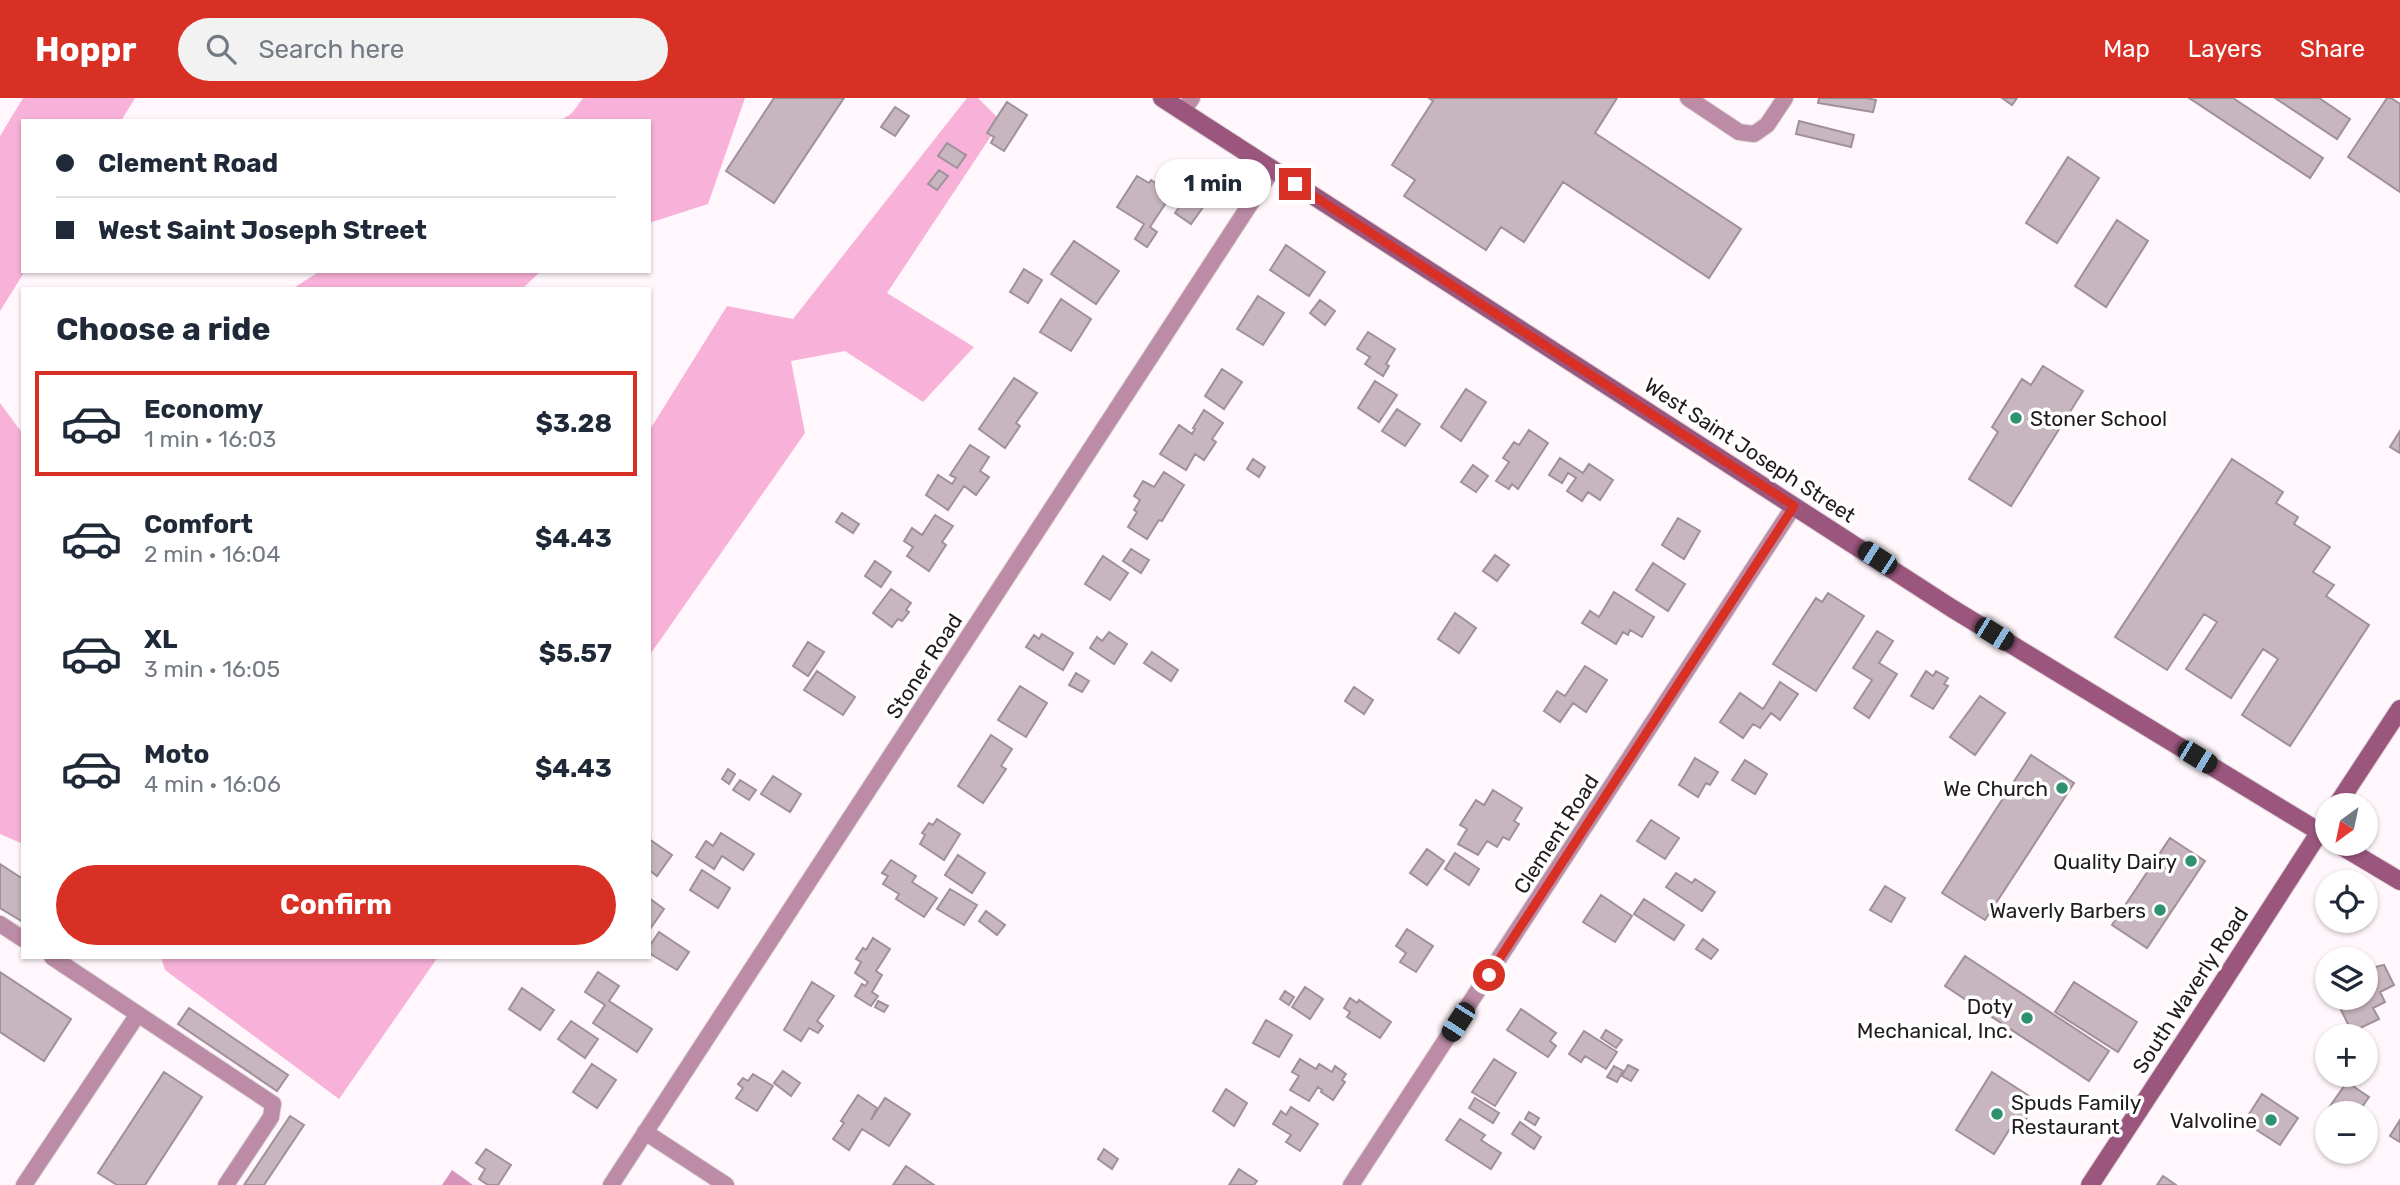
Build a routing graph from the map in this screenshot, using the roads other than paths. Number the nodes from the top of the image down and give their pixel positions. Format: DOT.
graph roads {
  1 [pos="1161,98"];
  2 [pos="1688,98"];
  3 [pos="1785,98"];
  4 [pos="1187,105"];
  5 [pos="1273,169"];
  6 [pos="1794,506"];
  7 [pos="2400,709"];
  8 [pos="2345,793"];
  9 [pos="2315,823"];
  10 [pos="2315,844"];
  11 [pos="2358,856"];
  12 [pos="2400,881"];
  13 [pos="0,924"];
  14 [pos="21,938"];
  15 [pos="55,959"];
  16 [pos="138,1014"];
  17 [pos="645,1132"];
  18 [pos="24,1185"];
  19 [pos="226,1185"];
  20 [pos="611,1185"];
  21 [pos="726,1185"];
  22 [pos="1352,1185"];
  23 [pos="2090,1185"];
  1 -- 4 [label="street, West Saint Joseph Street"];
  2 -- 3 [label="street"];
  4 -- 5 [label="street, West Saint Joseph Street"];
  5 -- 6 [label="street, West Saint Joseph Street"];
  5 -- 17 [label="street, Stoner Road"];
  6 -- 9 [label="street, West Saint Joseph Street"];
  6 -- 22 [label="street, Clement Road"];
  7 -- 8 [label="street"];
  10 -- 23 [label="street, South Waverly Road"];
  11 -- 12 [label="street"];
  13 -- 14 [label="street"];
  15 -- 16 [label="street"];
  16 -- 18 [label="street"];
  16 -- 19 [label="street"];
  17 -- 20 [label="street, Stoner Road"];
  17 -- 21 [label="street"];
}
